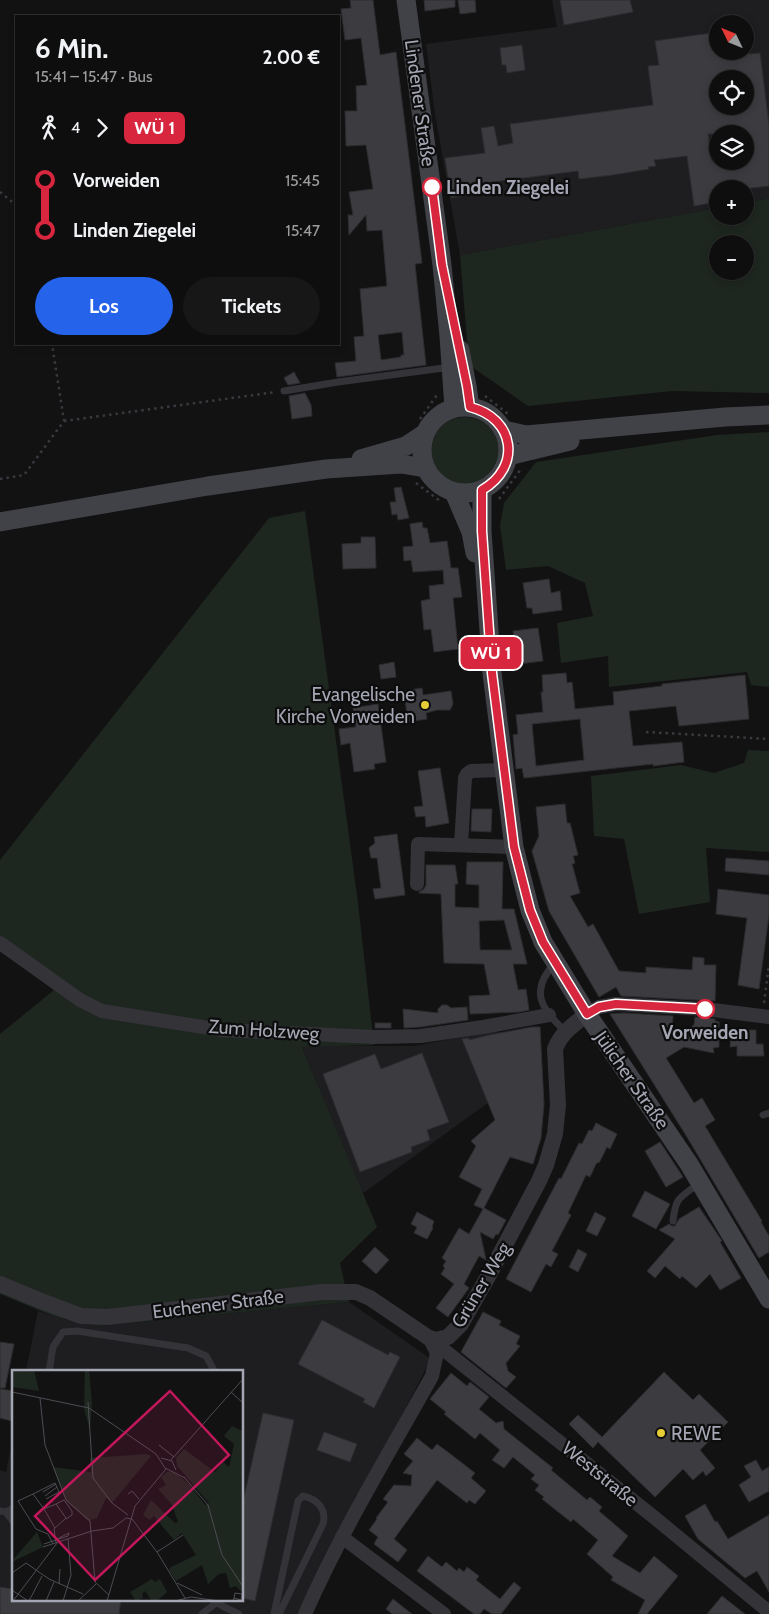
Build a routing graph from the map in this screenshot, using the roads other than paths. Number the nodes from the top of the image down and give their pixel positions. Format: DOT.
graph roads {
  1 [pos="406,0"];
  2 [pos="442,265"];
  3 [pos="451,367"];
  4 [pos="460,387"];
  5 [pos="284,391"];
  6 [pos="462,407"];
  7 [pos="769,415"];
  8 [pos="508,423"];
  9 [pos="650,424"];
  10 [pos="420,430"];
  11 [pos="508,456"];
  12 [pos="426,468"];
  13 [pos="326,469"];
  14 [pos="482,490"];
  15 [pos="450,498"];
  16 [pos="0,522"];
  17 [pos="488,623"];
  18 [pos="505,770"];
  19 [pos="461,845"];
  20 [pos="514,847"];
  21 [pos="417,884"];
  22 [pos="0,943"];
  23 [pos="555,963"];
  24 [pos="587,1014"];
  25 [pos="548,1015"];
  26 [pos="765,1017"];
  27 [pos="565,1031"];
  28 [pos="700,1182"];
  29 [pos="673,1221"];
  30 [pos="0,1284"];
  31 [pos="769,1300"];
  32 [pos="429,1338"];
  33 [pos="49,1370"];
  34 [pos="214,1370"];
  35 [pos="3,1511"];
  36 [pos="12,1521"];
  37 [pos="342,1537"];
  38 [pos="215,1602"];
  39 [pos="769,1612"];
  40 [pos="202,1614"];
  41 [pos="239,1614"];
  42 [pos="274,1614"];
  43 [pos="278,1614"];
  44 [pos="305,1614"];
  45 [pos="444,1614"];
  1 -- 2 [label="main road, Lindener Straße"];
  2 -- 3 [label="main road, Lindener Straße"];
  2 -- 4 [label="main road, Lindener Straße"];
  3 -- 4 [label="main road, Lindener Straße"];
  3 -- 5 [label="lane"];
  4 -- 6 [label="main road, Lindener Straße"];
  6 -- 8 [label="main road"];
  6 -- 10 [label="main road"];
  7 -- 9 [label="main road"];
  8 -- 9 [label="main road"];
  8 -- 11 [label="main road"];
  9 -- 11 [label="main road"];
  10 -- 12 [label="main road"];
  10 -- 13 [label="main road"];
  11 -- 14 [label="main road"];
  12 -- 13 [label="main road"];
  12 -- 15 [label="main road"];
  13 -- 16 [label="main road"];
  14 -- 15 [label="main road"];
  14 -- 17 [label="main road"];
  15 -- 17 [label="main road"];
  17 -- 18 [label="main road, Jülicher Straße"];
  18 -- 19 [label="street"];
  18 -- 20 [label="main road, Jülicher Straße"];
  19 -- 20 [label="street"];
  19 -- 21 [label="street"];
  20 -- 23 [label="main road, Jülicher Straße"];
  22 -- 25 [label="street, Zum Holzweg"];
  23 -- 24 [label="main road, Jülicher Straße"];
  23 -- 25 [label="lane"];
  24 -- 26 [label="street"];
  24 -- 27 [label="street, Grüner Weg"];
  24 -- 28 [label="main road, Jülicher Straße"];
  25 -- 27 [label="lane"];
  27 -- 32 [label="street, Grüner Weg"];
  28 -- 29 [label="lane"];
  28 -- 31 [label="main road, Jülicher Straße"];
  30 -- 32 [label="street, Euchener Straße"];
  32 -- 37 [label="street, Grüner Weg"];
  32 -- 39 [label="street, Weststraße"];
  33 -- 34 [label="lane"];
  35 -- 36 [label="lane"];
  37 -- 44 [label="street, Grüner Weg"];
  37 -- 45 [label="street"];
  38 -- 40 [label="lane"];
  38 -- 41 [label="lane"];
  42 -- 43 [label="lane"];
}
